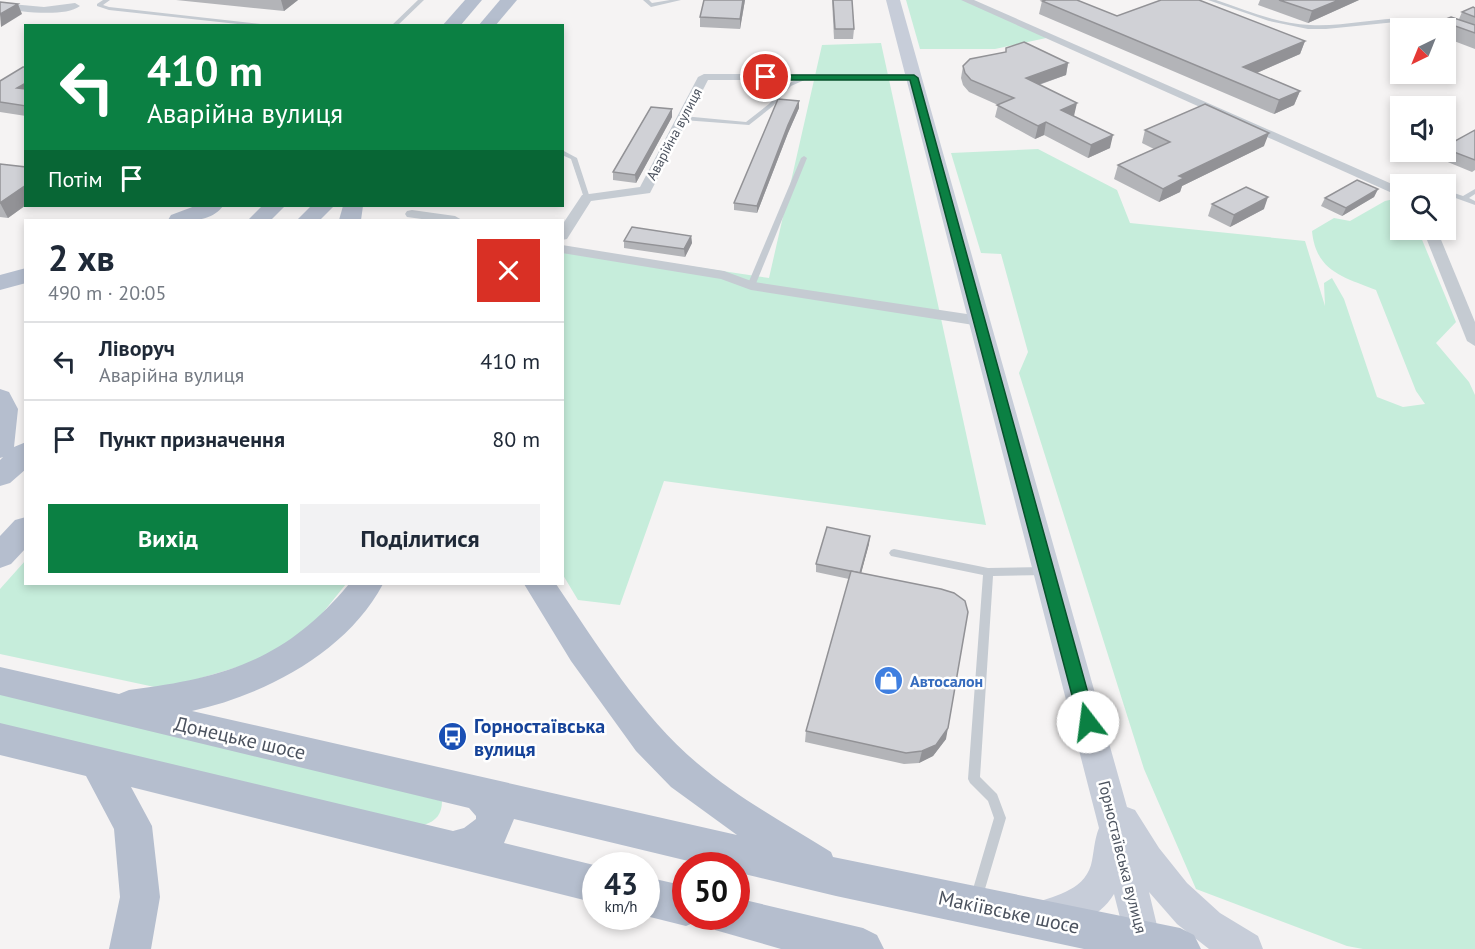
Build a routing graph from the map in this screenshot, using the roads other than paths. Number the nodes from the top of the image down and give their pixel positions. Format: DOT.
graph roads {
  1 [pos="107,0"];
  2 [pos="421,0"];
  3 [pos="474,0"];
  4 [pos="509,0"];
  5 [pos="645,0"];
  6 [pos="678,0"];
  7 [pos="893,0"];
  8 [pos="966,0"];
  9 [pos="1211,0"];
  10 [pos="0,6"];
  11 [pos="75,6"];
  12 [pos="1390,20"];
  13 [pos="257,24"];
  14 [pos="395,24"];
  15 [pos="452,24"];
  16 [pos="488,24"];
  17 [pos="807,77"];
  18 [pos="914,78"];
  19 [pos="682,118"];
  20 [pos="564,153"];
  21 [pos="804,158"];
  22 [pos="1390,188"];
  23 [pos="1475,190"];
  24 [pos="1456,196"];
  25 [pos="587,198"];
  26 [pos="1464,199"];
  27 [pos="1475,203"];
  28 [pos="210,207"];
  29 [pos="273,207"];
  30 [pos="322,207"];
  31 [pos="412,214"];
  32 [pos="181,219"];
  33 [pos="260,219"];
  34 [pos="309,219"];
  35 [pos="447,219"];
  36 [pos="564,233"];
  37 [pos="1434,240"];
  38 [pos="564,249"];
  39 [pos="24,276"];
  40 [pos="0,283"];
  41 [pos="751,286"];
  42 [pos="980,321"];
  43 [pos="1475,341"];
  44 [pos="0,398"];
  45 [pos="0,448"];
  46 [pos="24,454"];
  47 [pos="0,476"];
  48 [pos="24,530"];
  49 [pos="894,553"];
  50 [pos="0,556"];
  51 [pos="1047,571"];
  52 [pos="988,572"];
  53 [pos="366,585"];
  54 [pos="541,585"];
  55 [pos="0,681"];
  56 [pos="113,708"];
  57 [pos="0,739"];
  58 [pos="98,763"];
  59 [pos="1105,786"];
  60 [pos="480,794"];
  61 [pos="1115,824"];
  62 [pos="454,849"];
  63 [pos="836,877"];
  64 [pos="582,881"];
  65 [pos="974,905"];
  66 [pos="1042,919"];
  67 [pos="750,921"];
  68 [pos="1157,946"];
  69 [pos="130,949"];
  70 [pos="863,949"];
  71 [pos="1245,949"];
  1 -- 13 [label="lane"];
  2 -- 14 [label="lane"];
  3 -- 15 [label="main road"];
  4 -- 16 [label="main road"];
  5 -- 6 [label="lane"];
  7 -- 18 [label="main road, Горностаївська вулиця"];
  8 -- 22 [label="street"];
  9 -- 12 [label="lane"];
  10 -- 11 [label="street"];
  17 -- 18 [label="street, Аварійна вулиця"];
  17 -- 19 [label="lane"];
  17 -- 19 [label="street, Аварійна вулиця"];
  18 -- 42 [label="main road, Горностаївська вулиця"];
  19 -- 25 [label="street, Аварійна вулиця"];
  20 -- 25 [label="lane"];
  21 -- 41 [label="lane"];
  23 -- 26 [label="lane"];
  24 -- 26 [label="lane"];
  25 -- 36 [label="street"];
  26 -- 27 [label="lane"];
  28 -- 32 [label="main road"];
  29 -- 33 [label="main road"];
  30 -- 34 [label="main road"];
  31 -- 35 [label="street"];
  37 -- 43 [label="street"];
  38 -- 41 [label="street"];
  39 -- 40 [label="main road"];
  41 -- 42 [label="street"];
  42 -- 51 [label="main road, Горностаївська вулиця"];
  44 -- 45 [label="main road"];
  46 -- 47 [label="main road"];
  48 -- 50 [label="main road"];
  49 -- 52 [label="lane"];
  51 -- 52 [label="lane"];
  51 -- 59 [label="main road, Горностаївська вулиця"];
  52 -- 65 [label="lane"];
  53 -- 56 [label="main road"];
  54 -- 63 [label="main road"];
  55 -- 56 [label="main road, Донецьке шосе"];
  56 -- 60 [label="main road, Донецьке шосе"];
  57 -- 58 [label="main road"];
  58 -- 62 [label="main road"];
  58 -- 69 [label="main road"];
  59 -- 61 [label="main road, Горностаївська вулиця"];
  59 -- 71 [label="main road"];
  60 -- 62 [label="main road"];
  60 -- 63 [label="main road, Донецьке шосе"];
  61 -- 66 [label="main road"];
  61 -- 68 [label="main road, Горностаївська вулиця"];
  62 -- 64 [label="main road"];
  63 -- 65 [label="main road, Макіївське шосе"];
  65 -- 66 [label="main road, Макіївське шосе"];
  66 -- 68 [label="main road, Макіївське шосе"];
  67 -- 70 [label="main road"];
}
